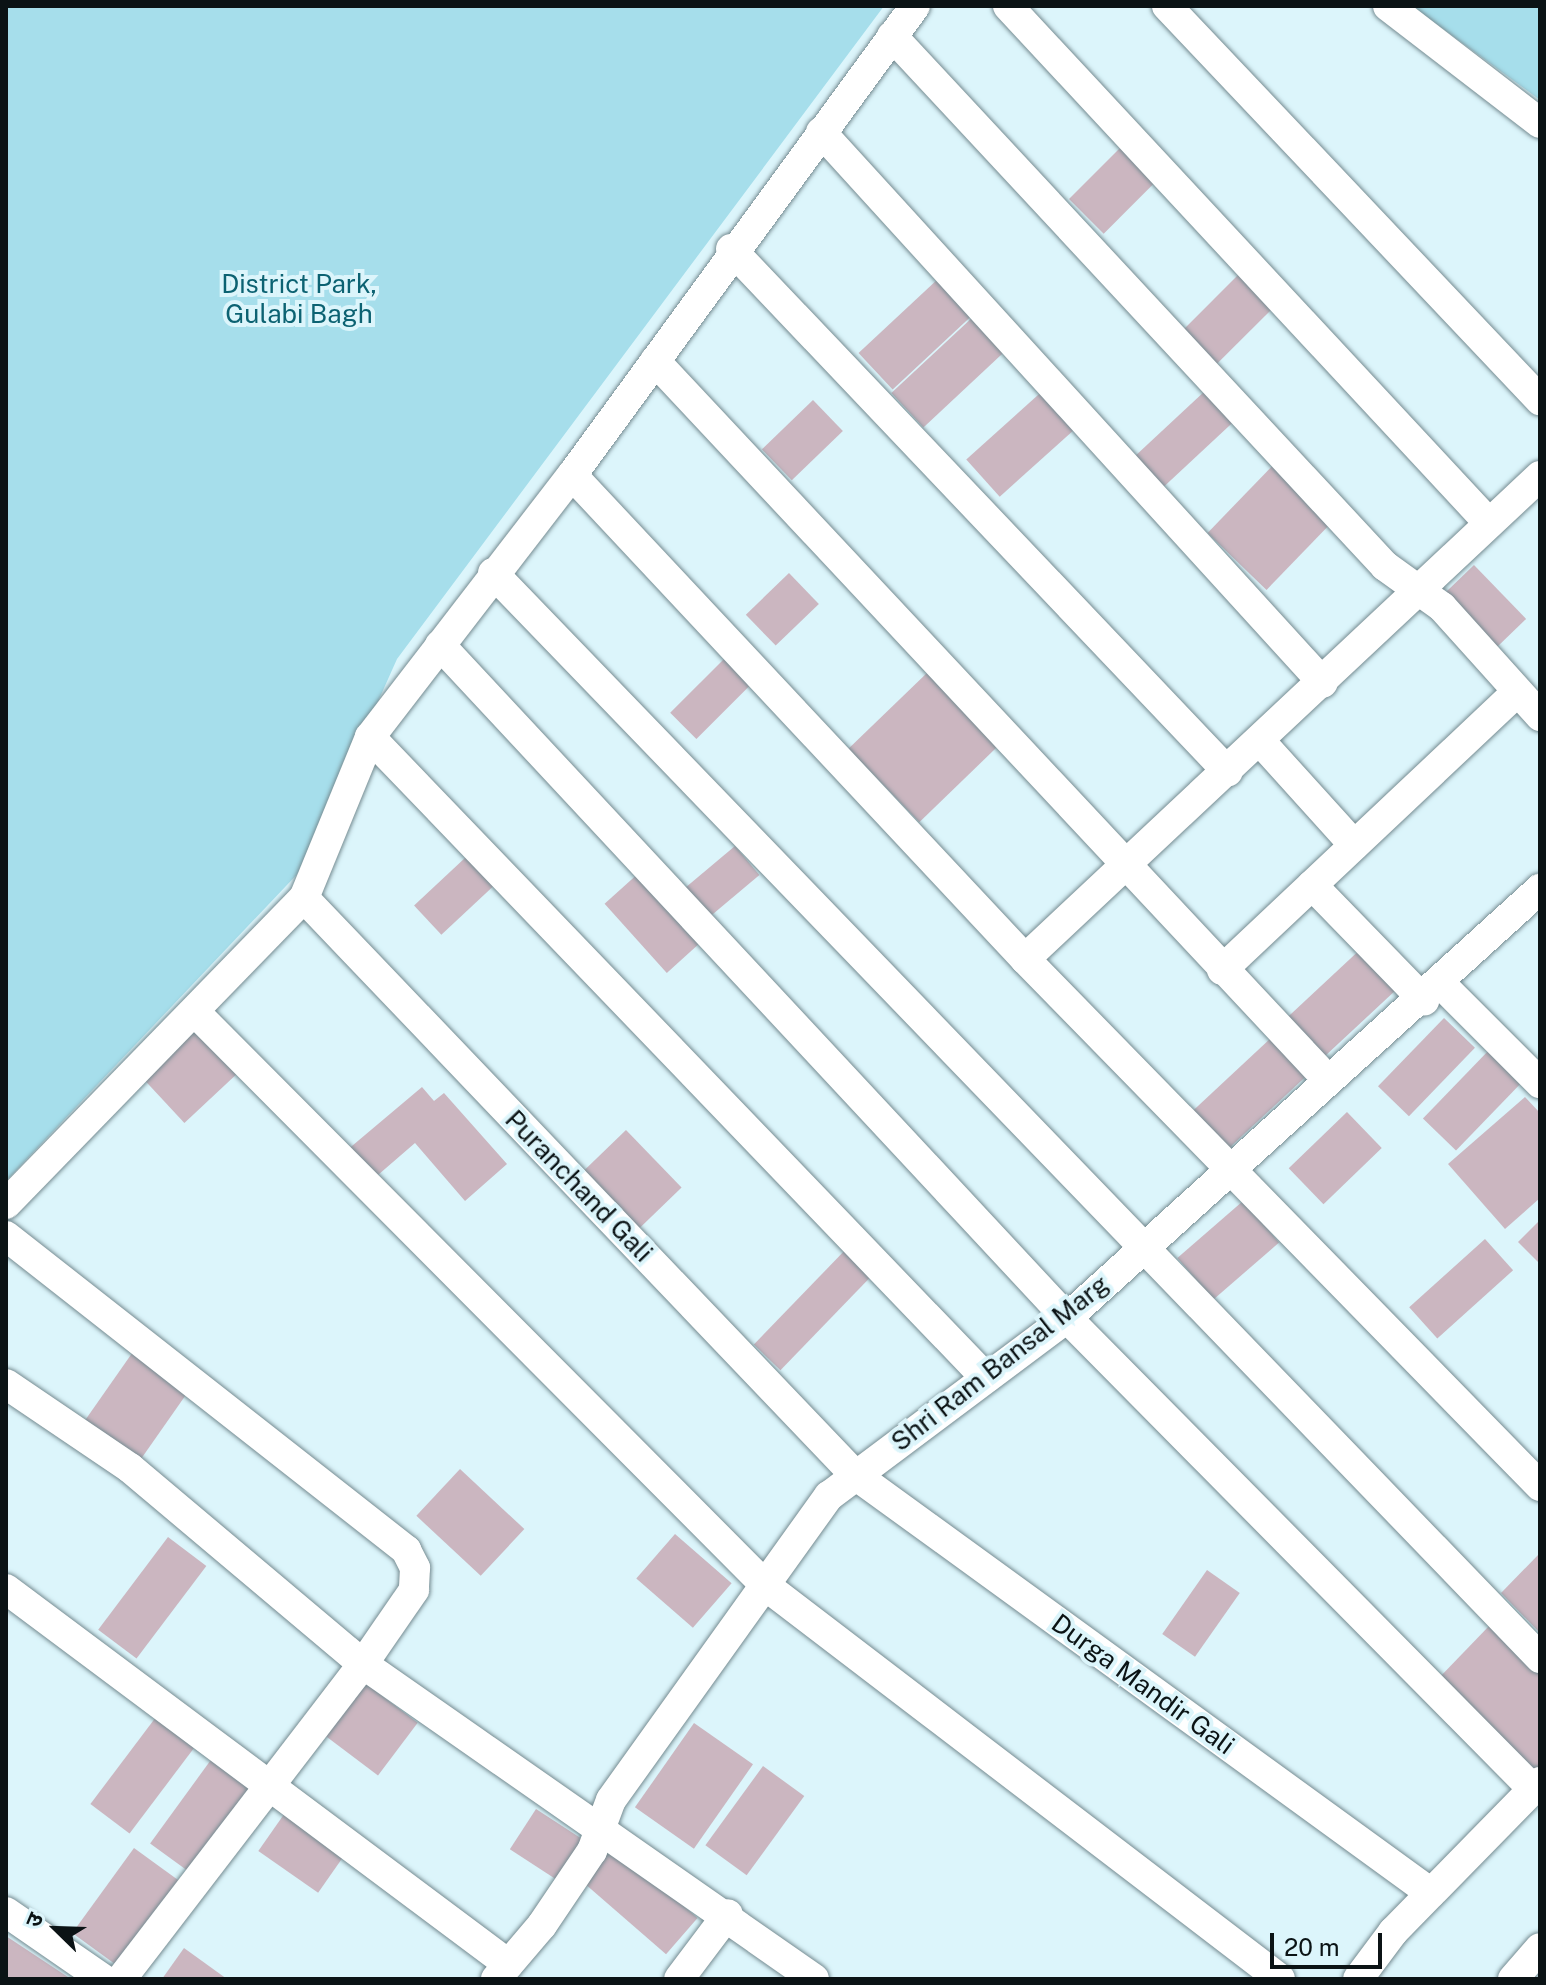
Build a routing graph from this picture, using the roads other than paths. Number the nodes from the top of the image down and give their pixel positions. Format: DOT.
graph roads {
  1 [pos="915,6"];
  2 [pos="1008,6"];
  3 [pos="1167,6"];
  4 [pos="1388,6"];
  5 [pos="892,36"];
  6 [pos="1540,123"];
  7 [pos="821,132"];
  8 [pos="731,249"];
  9 [pos="655,361"];
  10 [pos="1540,400"];
  11 [pos="572,475"];
  12 [pos="1540,476"];
  13 [pos="1488,522"];
  14 [pos="493,573"];
  15 [pos="1415,588"];
  16 [pos="440,645"];
  17 [pos="1323,683"];
  18 [pos="1517,692"];
  19 [pos="1540,716"];
  20 [pos="370,737"];
  21 [pos="1261,742"];
  22 [pos="1228,772"];
  23 [pos="1354,845"];
  24 [pos="1125,868"];
  25 [pos="1312,885"];
  26 [pos="1540,889"];
  27 [pos="304,898"];
  28 [pos="1025,959"];
  29 [pos="1222,970"];
  30 [pos="1433,992"];
  31 [pos="195,1012"];
  32 [pos="1328,1080"];
  33 [pos="1540,1083"];
  34 [pos="1232,1168"];
  35 [pos="6,1204"];
  36 [pos="6,1236"];
  37 [pos="1142,1249"];
  38 [pos="1067,1318"];
  39 [pos="986,1378"];
  40 [pos="6,1384"];
  41 [pos="854,1474"];
  42 [pos="1540,1486"];
  43 [pos="766,1586"];
  44 [pos="6,1589"];
  45 [pos="1540,1658"];
  46 [pos="363,1664"];
  47 [pos="269,1785"];
  48 [pos="1536,1786"];
  49 [pos="601,1830"];
  50 [pos="1431,1893"];
  51 [pos="6,1912"];
  52 [pos="728,1914"];
  53 [pos="1540,1948"];
  54 [pos="502,1972"];
  55 [pos="103,1979"];
  56 [pos="121,1979"];
  57 [pos="679,1979"];
  58 [pos="814,1979"];
  59 [pos="1280,1979"];
  60 [pos="1358,1979"];
  61 [pos="1513,1979"];
  1 -- 5 [label="street"];
  2 -- 13 [label="street"];
  3 -- 10 [label="street"];
  4 -- 6 [label="street"];
  5 -- 7 [label="street"];
  5 -- 15 [label="street"];
  7 -- 8 [label="street"];
  7 -- 17 [label="street"];
  8 -- 9 [label="street"];
  8 -- 22 [label="street"];
  9 -- 11 [label="street"];
  9 -- 24 [label="street"];
  11 -- 14 [label="street"];
  11 -- 28 [label="street"];
  12 -- 13 [label="street"];
  13 -- 15 [label="street"];
  14 -- 16 [label="street"];
  14 -- 37 [label="street"];
  15 -- 17 [label="street"];
  15 -- 18 [label="street"];
  16 -- 20 [label="street"];
  16 -- 38 [label="street"];
  17 -- 21 [label="street"];
  18 -- 19 [label="street"];
  18 -- 23 [label="street"];
  20 -- 27 [label="street"];
  20 -- 39 [label="street"];
  21 -- 22 [label="street"];
  21 -- 23 [label="street"];
  22 -- 24 [label="street"];
  23 -- 25 [label="street"];
  24 -- 28 [label="street"];
  24 -- 29 [label="street"];
  25 -- 29 [label="street"];
  25 -- 30 [label="street"];
  26 -- 30 [label="street, Shri Ram Bansal Marg"];
  27 -- 31 [label="street"];
  27 -- 41 [label="street, Puranchand Gali"];
  28 -- 34 [label="street"];
  29 -- 32 [label="street"];
  30 -- 32 [label="street, Shri Ram Bansal Marg"];
  30 -- 33 [label="street"];
  31 -- 35 [label="street"];
  31 -- 43 [label="street"];
  32 -- 34 [label="street, Shri Ram Bansal Marg"];
  34 -- 37 [label="street, Shri Ram Bansal Marg"];
  34 -- 42 [label="street"];
  36 -- 46 [label="street"];
  37 -- 38 [label="street, Shri Ram Bansal Marg"];
  37 -- 45 [label="street"];
  38 -- 39 [label="street, Shri Ram Bansal Marg"];
  38 -- 48 [label="street"];
  39 -- 41 [label="street, Shri Ram Bansal Marg"];
  40 -- 46 [label="street"];
  41 -- 43 [label="street, Shri Ram Bansal Marg"];
  41 -- 50 [label="street, Durga Mandir Gali"];
  43 -- 49 [label="street, Shri Ram Bansal Marg"];
  43 -- 59 [label="street"];
  44 -- 47 [label="street"];
  46 -- 47 [label="street"];
  46 -- 49 [label="street"];
  47 -- 54 [label="street"];
  47 -- 56 [label="street"];
  48 -- 50 [label="street"];
  49 -- 52 [label="street"];
  49 -- 54 [label="street, Shri Ram Bansal Marg"];
  50 -- 60 [label="street"];
  51 -- 55 [label="street"];
  52 -- 57 [label="street"];
  52 -- 58 [label="street"];
  53 -- 61 [label="street"];
}
